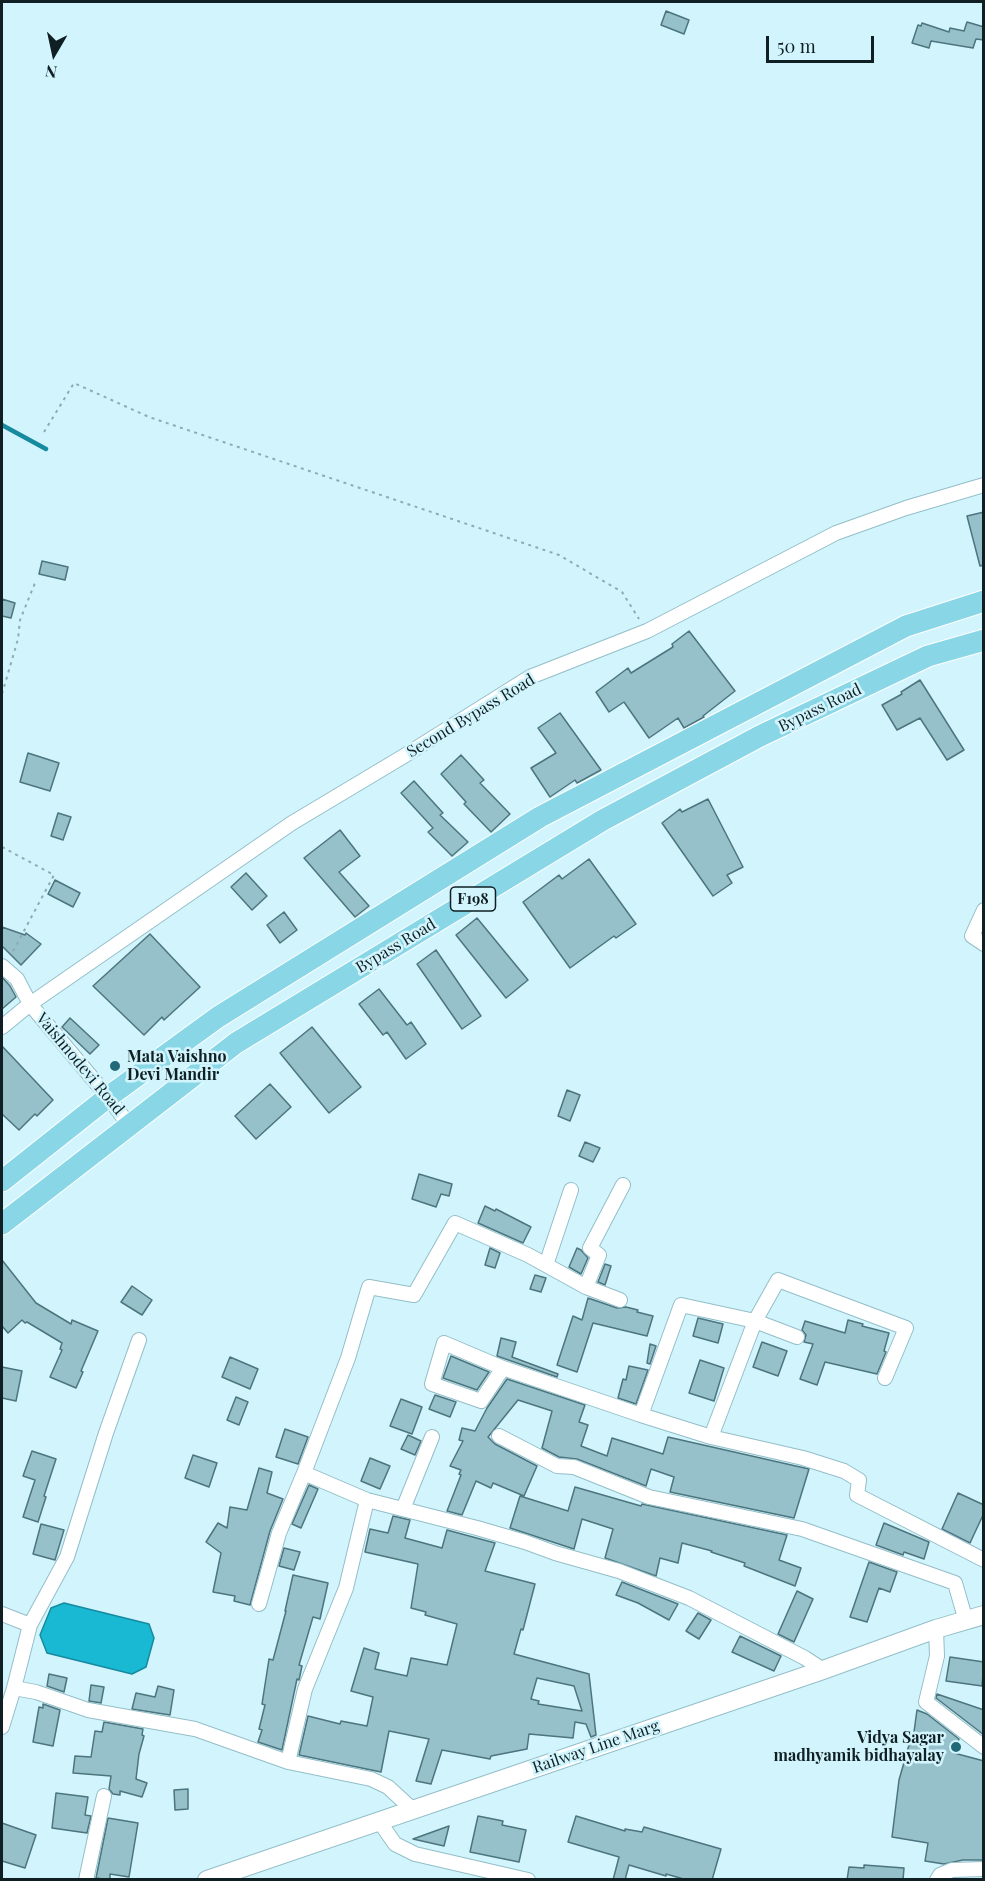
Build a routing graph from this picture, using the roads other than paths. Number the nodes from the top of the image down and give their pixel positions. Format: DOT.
graph roads {
  1 [pos="984,485"];
  2 [pos="984,601"];
  3 [pos="984,640"];
  4 [pos="540,817"];
  5 [pos="561,846"];
  6 [pos="984,910"];
  7 [pos="984,944"];
  8 [pos="3,967"];
  9 [pos="30,1004"];
  10 [pos="218,1017"];
  11 [pos="2,1027"];
  12 [pos="236,1043"];
  13 [pos="108,1097"];
  14 [pos="129,1125"];
  15 [pos="2,1181"];
  16 [pos="623,1185"];
  17 [pos="571,1190"];
  18 [pos="2,1224"];
  19 [pos="546,1265"];
  20 [pos="586,1287"];
  21 [pos="620,1300"];
  22 [pos="755,1321"];
  23 [pos="797,1337"];
  24 [pos="139,1340"];
  25 [pos="503,1368"];
  26 [pos="885,1378"];
  27 [pos="641,1415"];
  28 [pos="500,1436"];
  29 [pos="432,1437"];
  30 [pos="711,1437"];
  31 [pos="304,1473"];
  32 [pos="368,1500"];
  33 [pos="403,1509"];
  34 [pos="984,1560"];
  35 [pos="259,1604"];
  36 [pos="2,1614"];
  37 [pos="984,1615"];
  38 [pos="966,1621"];
  39 [pos="30,1625"];
  40 [pos="936,1629"];
  41 [pos="823,1670"];
  42 [pos="14,1688"];
  43 [pos="2,1727"];
  44 [pos="984,1747"];
  45 [pos="288,1762"];
  46 [pos="104,1796"];
  47 [pos="413,1810"];
  48 [pos="379,1821"];
  49 [pos="984,1869"];
  50 [pos="86,1880"];
  51 [pos="207,1880"];
  52 [pos="528,1880"];
  53 [pos="937,1880"];
  1 -- 9 [label="street, Second Bypass Road"];
  2 -- 4 [label="main road, Bypass Road / F198"];
  3 -- 5 [label="main road, Bypass Road / F198"];
  4 -- 5 [label="main road"];
  4 -- 10 [label="main road, Bypass Road / F198"];
  5 -- 12 [label="main road, Bypass Road / F198"];
  6 -- 7 [label="street"];
  8 -- 9 [label="street, Vaishnodevi Road"];
  9 -- 11 [label="street, Second Bypass Road"];
  9 -- 13 [label="street, Vaishnodevi Road"];
  10 -- 12 [label="main road"];
  10 -- 13 [label="main road, Bypass Road / F198"];
  12 -- 14 [label="main road, Bypass Road / F198"];
  13 -- 14 [label="street, Vaishnodevi Road"];
  13 -- 15 [label="main road, Bypass Road / F198"];
  14 -- 18 [label="main road, Bypass Road / F198"];
  16 -- 20 [label="street"];
  17 -- 19 [label="street"];
  19 -- 20 [label="street"];
  19 -- 31 [label="street"];
  20 -- 21 [label="street"];
  22 -- 23 [label="street"];
  22 -- 26 [label="street"];
  22 -- 27 [label="street"];
  22 -- 30 [label="street"];
  24 -- 39 [label="street"];
  25 -- 25 [label="street"];
  25 -- 27 [label="street"];
  27 -- 30 [label="street"];
  28 -- 38 [label="street"];
  29 -- 33 [label="street"];
  30 -- 34 [label="street"];
  31 -- 32 [label="street"];
  31 -- 35 [label="street"];
  32 -- 33 [label="street"];
  32 -- 45 [label="street"];
  33 -- 41 [label="street"];
  36 -- 39 [label="street"];
  37 -- 38 [label="main road, Railway Line Marg"];
  38 -- 40 [label="main road, Railway Line Marg"];
  39 -- 42 [label="street"];
  40 -- 41 [label="main road, Railway Line Marg"];
  40 -- 44 [label="street"];
  41 -- 47 [label="main road, Railway Line Marg"];
  42 -- 43 [label="street"];
  42 -- 45 [label="street"];
  45 -- 47 [label="street"];
  46 -- 50 [label="street"];
  47 -- 48 [label="main road, Railway Line Marg"];
  48 -- 51 [label="main road, Railway Line Marg"];
  48 -- 52 [label="street"];
  49 -- 53 [label="street"];
}
